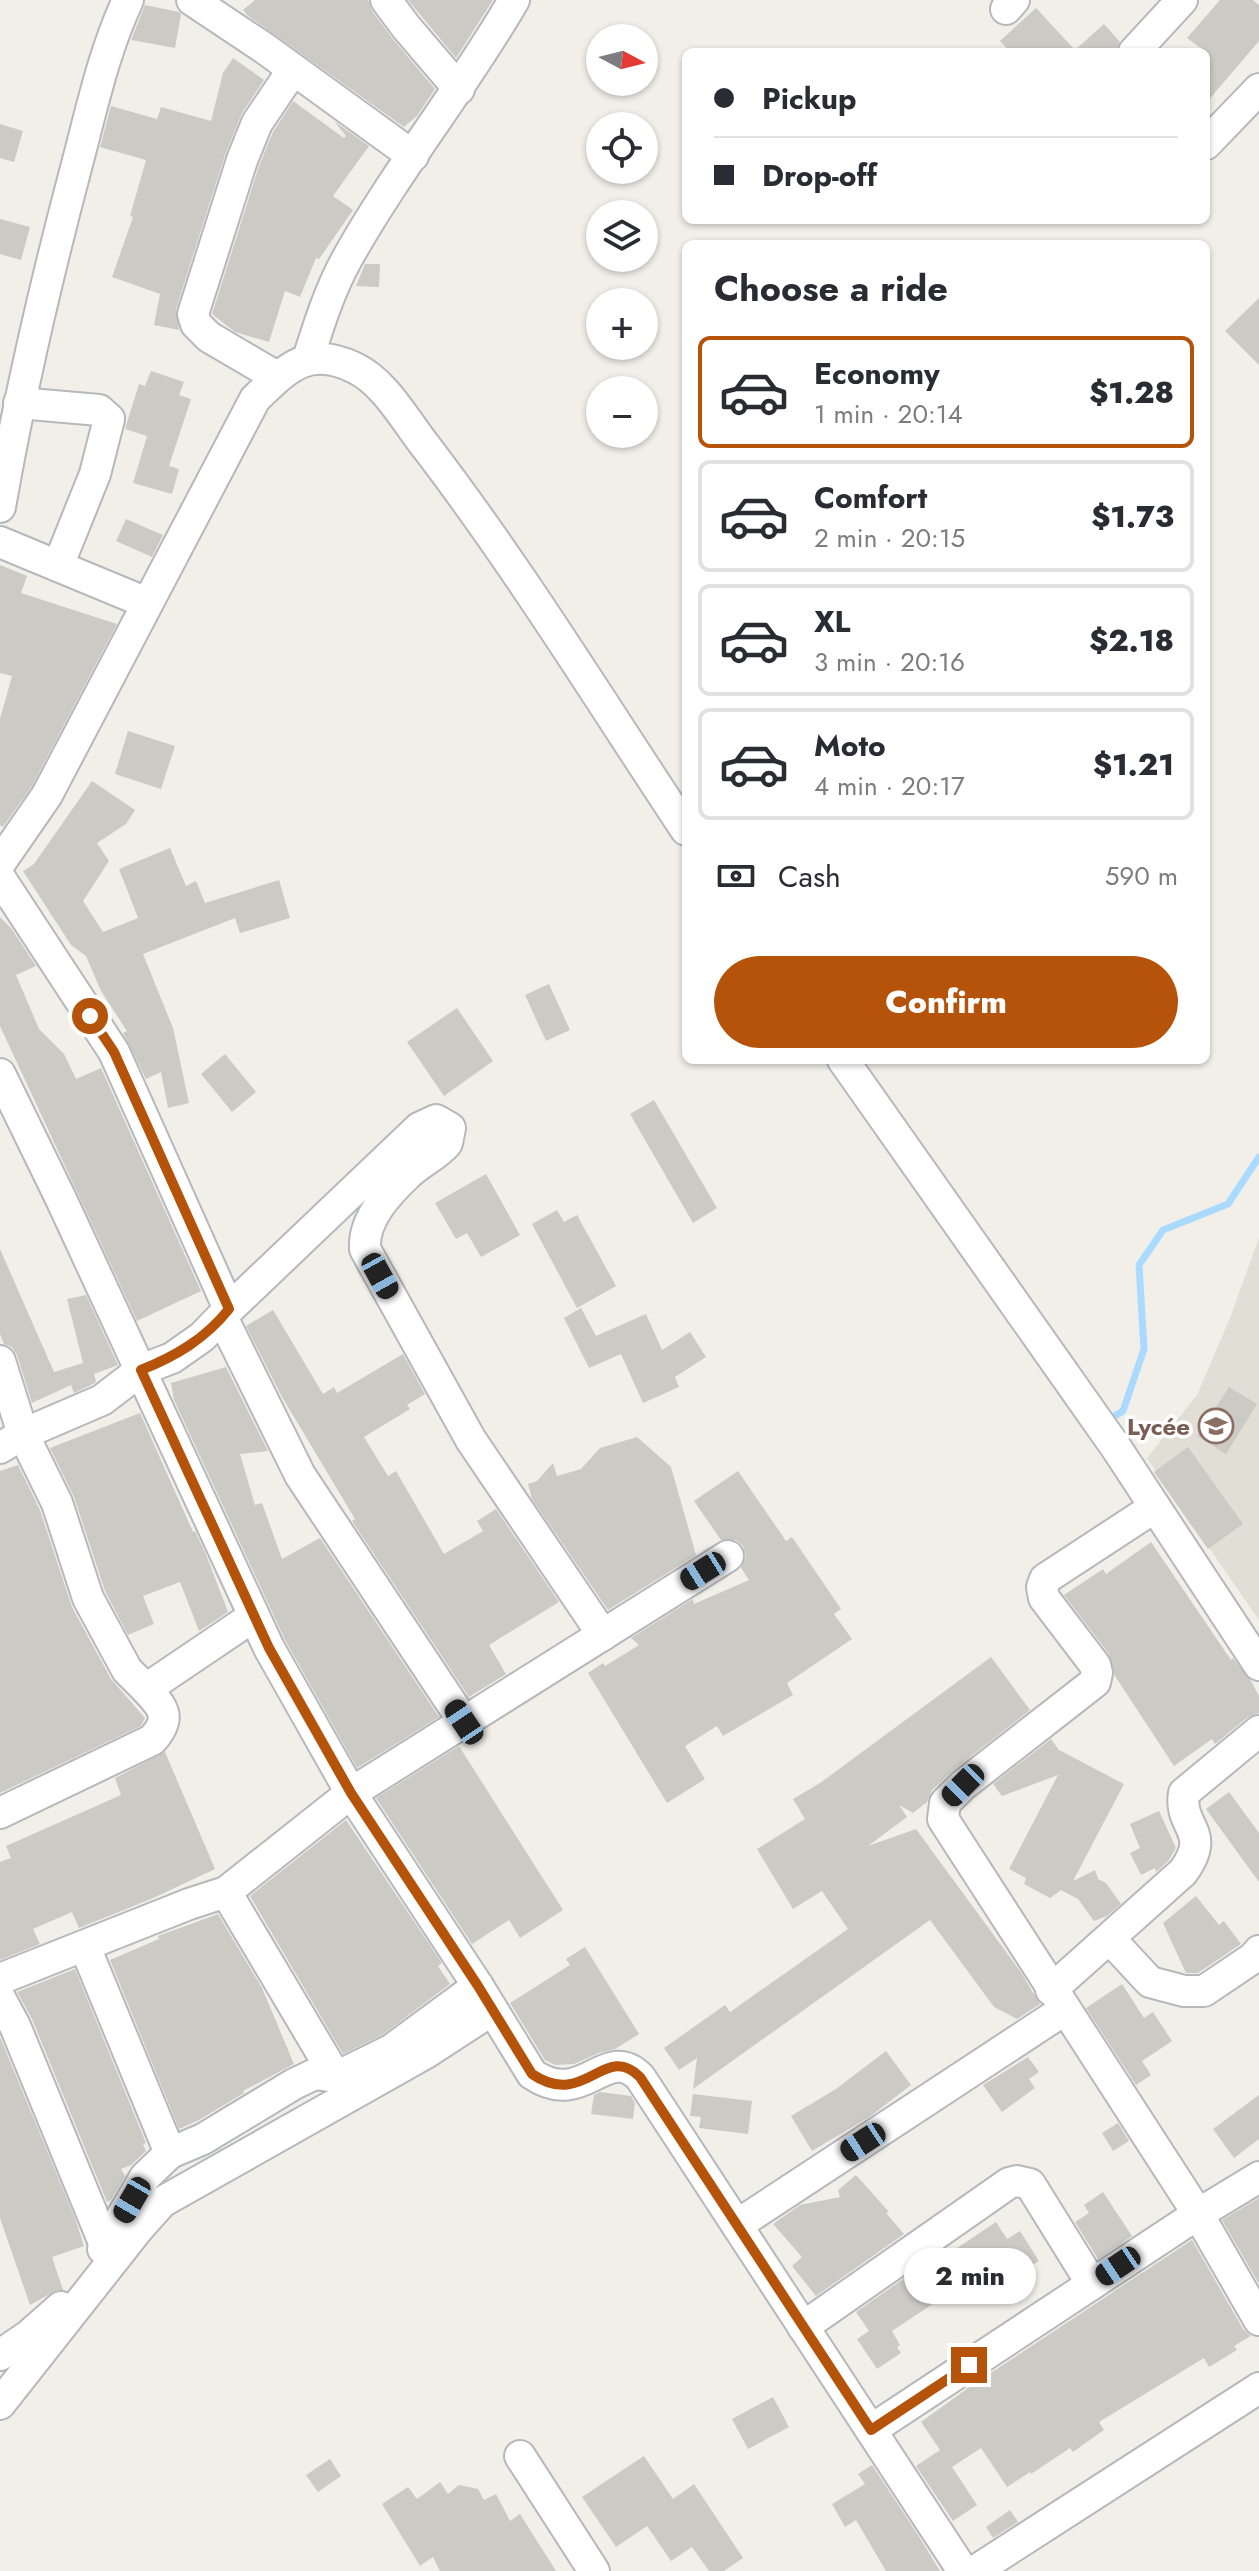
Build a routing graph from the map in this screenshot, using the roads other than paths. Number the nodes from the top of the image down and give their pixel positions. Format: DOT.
graph roads {
  1 [pos="128,0"];
  2 [pos="193,0"];
  3 [pos="386,0"];
  4 [pos="514,0"];
  5 [pos="1182,0"];
  6 [pos="1138,48"];
  7 [pos="292,71"];
  8 [pos="459,89"];
  9 [pos="1259,89"];
  10 [pos="1210,140"];
  11 [pos="413,156"];
  12 [pos="308,359"];
  13 [pos="277,377"];
  14 [pos="19,403"];
  15 [pos="0,507"];
  16 [pos="0,542"];
  17 [pos="58,566"];
  18 [pos="147,603"];
  19 [pos="682,824"];
  20 [pos="4,848"];
  21 [pos="0,878"];
  22 [pos="846,1064"];
  23 [pos="0,1074"];
  24 [pos="225,1313"];
  25 [pos="0,1361"];
  26 [pos="141,1370"];
  27 [pos="12,1441"];
  28 [pos="1155,1507"];
  29 [pos="728,1556"];
  30 [pos="254,1616"];
  31 [pos="603,1635"];
  32 [pos="1259,1665"];
  33 [pos="146,1689"];
  34 [pos="464,1722"];
  35 [pos="1259,1731"];
  36 [pos="351,1793"];
  37 [pos="0,1813"];
  38 [pos="226,1892"];
  39 [pos="1110,1939"];
  40 [pos="85,1947"];
  41 [pos="1259,1951"];
  42 [pos="0,1979"];
  43 [pos="0,1998"];
  44 [pos="485,1998"];
  45 [pos="1058,2000"];
  46 [pos="336,2077"];
  47 [pos="170,2153"];
  48 [pos="1259,2177"];
  49 [pos="1198,2214"];
  50 [pos="737,2225"];
  51 [pos="105,2245"];
  52 [pos="1092,2284"];
  53 [pos="1259,2320"];
  54 [pos="803,2327"];
  55 [pos="0,2355"];
  56 [pos="1259,2388"];
  57 [pos="0,2404"];
  58 [pos="871,2430"];
  59 [pos="520,2456"];
  60 [pos="594,2571"];
  61 [pos="963,2571"];
  62 [pos="975,2571"];
  1 -- 14 [label="street"];
  2 -- 7 [label="street"];
  3 -- 8 [label="street"];
  4 -- 8 [label="street"];
  5 -- 6 [label="street"];
  7 -- 11 [label="street"];
  7 -- 13 [label="street"];
  8 -- 11 [label="street"];
  9 -- 10 [label="street"];
  11 -- 12 [label="street"];
  12 -- 13 [label="street"];
  12 -- 19 [label="street"];
  13 -- 18 [label="street"];
  14 -- 15 [label="street"];
  14 -- 17 [label="street"];
  16 -- 17 [label="street"];
  17 -- 18 [label="street"];
  18 -- 20 [label="street"];
  21 -- 24 [label="street"];
  22 -- 28 [label="street"];
  23 -- 26 [label="street"];
  24 -- 26 [label="street"];
  24 -- 31 [label="street"];
  24 -- 34 [label="street"];
  25 -- 27 [label="street"];
  26 -- 27 [label="street"];
  26 -- 30 [label="street"];
  27 -- 33 [label="street"];
  28 -- 32 [label="street"];
  28 -- 45 [label="street"];
  29 -- 31 [label="street"];
  30 -- 33 [label="street"];
  30 -- 36 [label="street"];
  31 -- 34 [label="street"];
  33 -- 37 [label="street"];
  34 -- 36 [label="street"];
  35 -- 39 [label="street"];
  36 -- 38 [label="street"];
  36 -- 44 [label="street"];
  38 -- 40 [label="street"];
  38 -- 46 [label="street"];
  39 -- 41 [label="street"];
  39 -- 45 [label="street"];
  40 -- 42 [label="street"];
  40 -- 47 [label="street"];
  43 -- 51 [label="street"];
  44 -- 46 [label="street"];
  44 -- 50 [label="street"];
  44 -- 57 [label="street"];
  45 -- 49 [label="street"];
  45 -- 50 [label="street"];
  46 -- 47 [label="street"];
  47 -- 51 [label="street"];
  48 -- 49 [label="street"];
  49 -- 52 [label="street"];
  49 -- 53 [label="street"];
  50 -- 54 [label="street"];
  51 -- 55 [label="street"];
  52 -- 54 [label="street"];
  52 -- 58 [label="street"];
  54 -- 58 [label="street"];
  56 -- 62 [label="street"];
  58 -- 61 [label="street"];
  59 -- 60 [label="street"];
}
